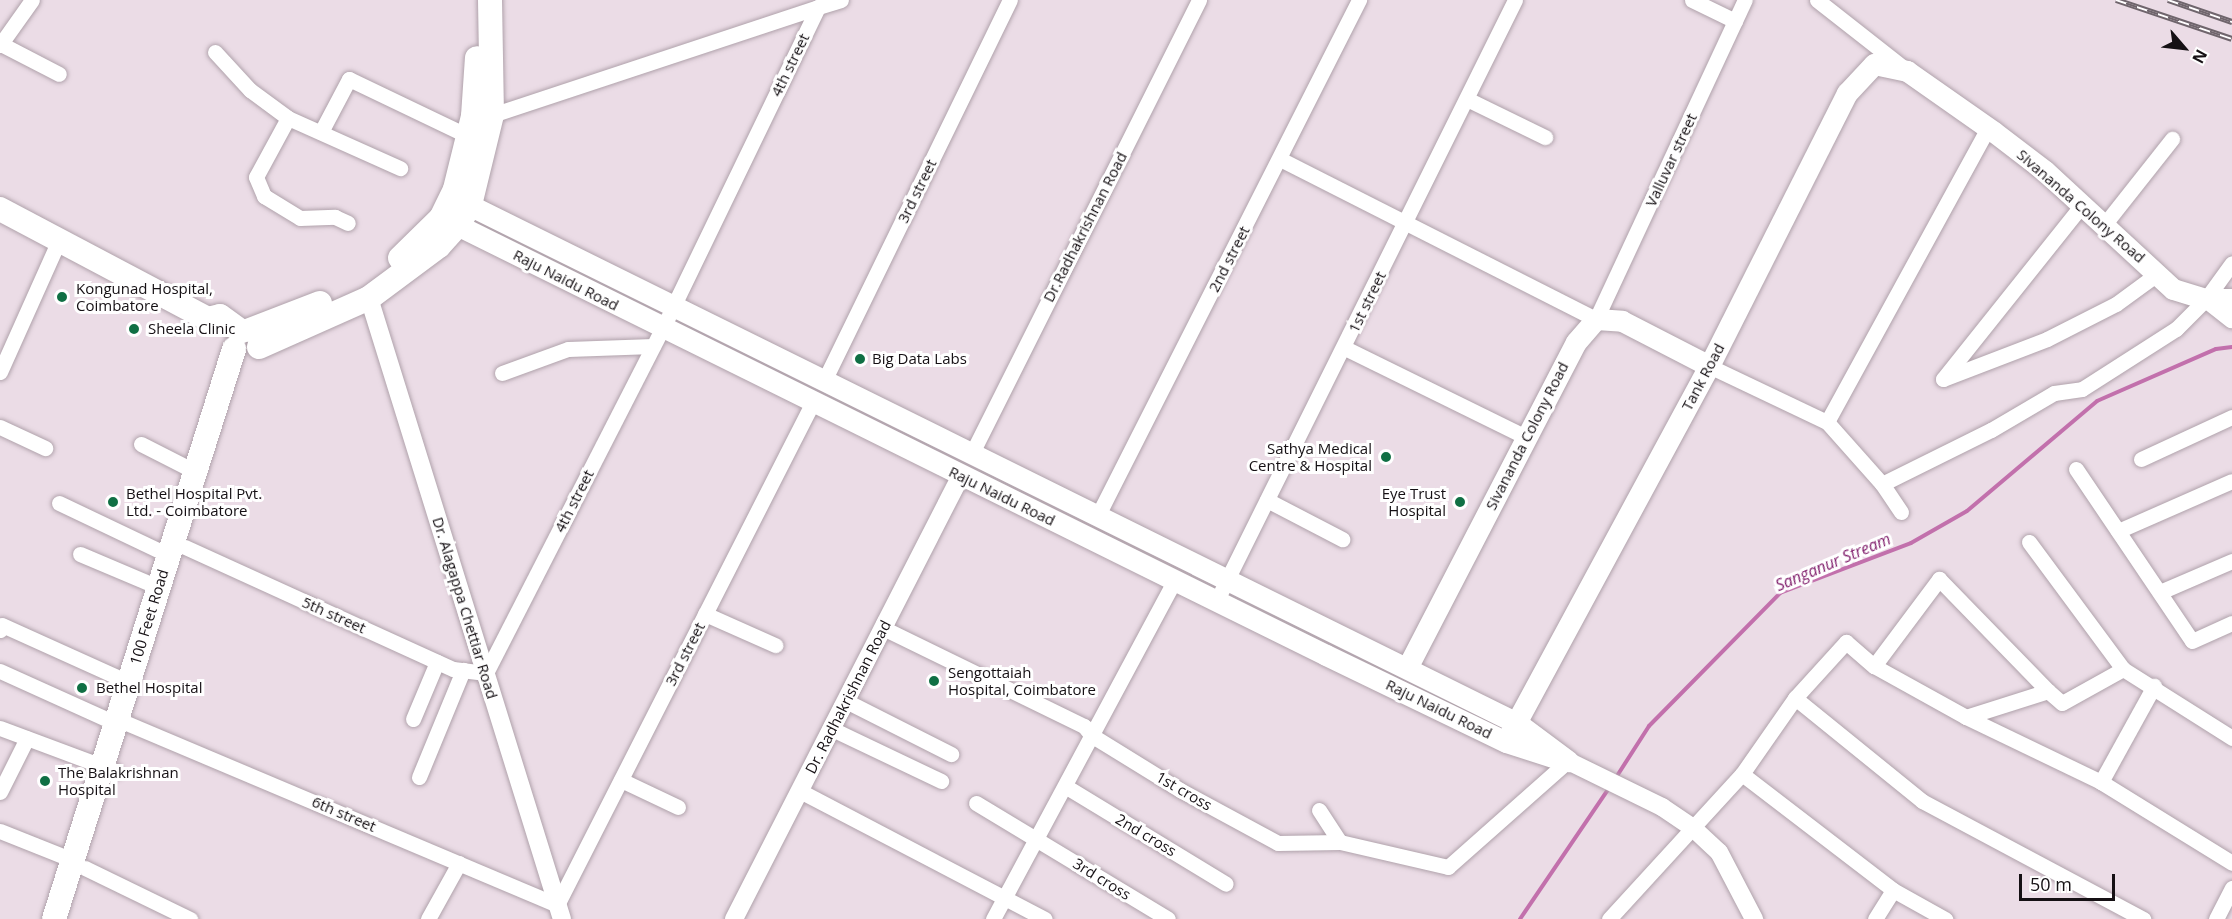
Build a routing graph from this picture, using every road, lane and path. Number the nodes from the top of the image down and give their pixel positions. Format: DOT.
graph roads {
  1 [pos="32,0"];
  2 [pos="476,0"];
  3 [pos="490,0"];
  4 [pos="841,0"];
  5 [pos="1010,0"];
  6 [pos="1198,0"];
  7 [pos="1359,0"];
  8 [pos="1515,0"];
  9 [pos="1692,0"];
  10 [pos="1745,0"];
  11 [pos="1817,0"];
  12 [pos="818,8"];
  13 [pos="1735,21"];
  14 [pos="1,44"];
  15 [pos="215,52"];
  16 [pos="1907,71"];
  17 [pos="59,74"];
  18 [pos="1467,99"];
  19 [pos="492,115"];
  20 [pos="288,118"];
  21 [pos="1988,128"];
  22 [pos="321,132"];
  23 [pos="468,136"];
  24 [pos="1545,137"];
  25 [pos="2172,139"];
  26 [pos="1280,159"];
  27 [pos="400,168"];
  28 [pos="2082,205"];
  29 [pos="0,209"];
  30 [pos="455,211"];
  31 [pos="1407,222"];
  32 [pos="348,223"];
  33 [pos="2104,225"];
  34 [pos="60,238"];
  35 [pos="2232,263"];
  36 [pos="2157,274"];
  37 [pos="369,298"];
  38 [pos="2206,299"];
  39 [pos="2232,299"];
  40 [pos="673,307"];
  41 [pos="1596,319"];
  42 [pos="2232,319"];
  43 [pos="658,338"];
  44 [pos="244,342"];
  45 [pos="1345,348"];
  46 [pos="1709,366"];
  47 [pos="0,372"];
  48 [pos="502,373"];
  49 [pos="824,381"];
  50 [pos="813,402"];
  51 [pos="2232,417"];
  52 [pos="1827,422"];
  53 [pos="0,427"];
  54 [pos="1526,437"];
  55 [pos="141,444"];
  56 [pos="45,448"];
  57 [pos="971,455"];
  58 [pos="2141,459"];
  59 [pos="2076,470"];
  60 [pos="194,471"];
  61 [pos="961,475"];
  62 [pos="2232,481"];
  63 [pos="1881,484"];
  64 [pos="1267,500"];
  65 [pos="59,503"];
  66 [pos="1901,512"];
  67 [pos="1097,517"];
  68 [pos="2118,531"];
  69 [pos="1342,539"];
  70 [pos="2029,542"];
  71 [pos="176,551"];
  72 [pos="80,554"];
  73 [pos="2232,561"];
  74 [pos="1227,581"];
  75 [pos="1174,582"];
  76 [pos="158,587"];
  77 [pos="2160,592"];
  78 [pos="1216,602"];
  79 [pos="705,614"];
  80 [pos="2232,623"];
  81 [pos="883,628"];
  82 [pos="0,630"];
  83 [pos="775,645"];
  84 [pos="437,662"];
  85 [pos="1874,666"];
  86 [pos="1407,669"];
  87 [pos="2122,669"];
  88 [pos="463,670"];
  89 [pos="0,671"];
  90 [pos="486,673"];
  91 [pos="128,682"];
  92 [pos="2154,686"];
  93 [pos="2048,691"];
  94 [pos="1795,698"];
  95 [pos="846,701"];
  96 [pos="1966,717"];
  97 [pos="413,719"];
  98 [pos="121,722"];
  99 [pos="1517,723"];
  100 [pos="0,728"];
  101 [pos="832,729"];
  102 [pos="1091,735"];
  103 [pos="27,738"];
  104 [pos="2232,738"];
  105 [pos="1506,742"];
  106 [pos="951,754"];
  107 [pos="1568,761"];
  108 [pos="109,770"];
  109 [pos="1742,774"];
  110 [pos="419,777"];
  111 [pos="621,780"];
  112 [pos="941,781"];
  113 [pos="2101,782"];
  114 [pos="1065,786"];
  115 [pos="800,791"];
  116 [pos="0,792"];
  117 [pos="976,803"];
  118 [pos="678,807"];
  119 [pos="1319,810"];
  120 [pos="1693,828"];
  121 [pos="0,831"];
  122 [pos="1037,838"];
  123 [pos="1340,842"];
  124 [pos="459,863"];
  125 [pos="2232,863"];
  126 [pos="79,864"];
  127 [pos="1226,884"];
  128 [pos="2232,888"];
  129 [pos="1893,890"];
  130 [pos="1005,897"];
  131 [pos="560,912"];
  132 [pos="54,919"];
  133 [pos="69,919"];
  134 [pos="190,919"];
  135 [pos="428,919"];
  136 [pos="734,919"];
  137 [pos="993,919"];
  138 [pos="1045,919"];
  139 [pos="1168,919"];
  140 [pos="1609,919"];
  141 [pos="1755,919"];
  142 [pos="1875,919"];
  143 [pos="1945,919"];
  144 [pos="2143,919"];
  145 [pos="2216,919"];
  1 -- 14 [label="street"];
  2 -- 23 [label="main road"];
  3 -- 19 [label="main road"];
  4 -- 12 [label="street"];
  5 -- 49 [label="street, 3rd street"];
  6 -- 57 [label="street, Dr.Radhakrishnan Road"];
  7 -- 26 [label="street, 2nd street"];
  8 -- 18 [label="street, 1st street"];
  9 -- 13 [label="street"];
  10 -- 13 [label="street, Valluvar street"];
  11 -- 16 [label="street"];
  12 -- 19 [label="street"];
  12 -- 40 [label="street, 4th street"];
  13 -- 41 [label="street, Valluvar street"];
  14 -- 17 [label="street"];
  15 -- 20 [label="street"];
  16 -- 21 [label="main road, Sivananda Colony Road"];
  16 -- 46 [label="main road, Tank Road"];
  18 -- 24 [label="street"];
  18 -- 31 [label="street, 1st street"];
  19 -- 30 [label="main road"];
  20 -- 22 [label="street"];
  20 -- 32 [label="street"];
  21 -- 28 [label="main road, Sivananda Colony Road"];
  21 -- 52 [label="street"];
  22 -- 23 [label="street"];
  22 -- 27 [label="street"];
  23 -- 30 [label="main road"];
  25 -- 33 [label="street"];
  26 -- 31 [label="street"];
  26 -- 67 [label="street, 2nd street"];
  28 -- 33 [label="main road, Sivananda Colony Road"];
  28 -- 36 [label="street"];
  29 -- 34 [label="main road"];
  30 -- 37 [label="main road"];
  30 -- 40 [label="main road, Raju Naidu Road"];
  30 -- 43 [label="main road, Raju Naidu Road"];
  30 -- 44 [label="main road"];
  31 -- 41 [label="street"];
  31 -- 45 [label="street, 1st street"];
  33 -- 36 [label="main road, Sivananda Colony Road"];
  34 -- 44 [label="main road"];
  34 -- 47 [label="street"];
  35 -- 38 [label="street"];
  36 -- 38 [label="main road, Sivananda Colony Road"];
  37 -- 44 [label="main road"];
  37 -- 90 [label="street, Dr. Alagappa Chettiar Road"];
  38 -- 39 [label="main road, Sivananda Colony Road"];
  38 -- 42 [label="street"];
  38 -- 63 [label="street"];
  40 -- 43 [label="street, 4th street"];
  40 -- 49 [label="main road, Raju Naidu Road"];
  41 -- 46 [label="main road"];
  41 -- 54 [label="main road, Sivananda Colony Road"];
  43 -- 48 [label="street"];
  43 -- 50 [label="main road, Raju Naidu Road"];
  43 -- 90 [label="street, 4th street"];
  44 -- 60 [label="main road, 100 Feet Road"];
  44 -- 71 [label="main road, 100 Feet Road"];
  45 -- 54 [label="street"];
  45 -- 64 [label="street, 1st street"];
  46 -- 52 [label="street"];
  46 -- 99 [label="main road, Tank Road"];
  49 -- 57 [label="main road, Raju Naidu Road"];
  50 -- 61 [label="main road, Raju Naidu Road"];
  50 -- 79 [label="street, 3rd street"];
  51 -- 58 [label="street"];
  52 -- 63 [label="street"];
  53 -- 56 [label="street"];
  54 -- 86 [label="main road, Sivananda Colony Road"];
  55 -- 60 [label="street"];
  57 -- 67 [label="main road, Raju Naidu Road"];
  59 -- 68 [label="street"];
  60 -- 71 [label="main road, 100 Feet Road"];
  61 -- 75 [label="main road, Raju Naidu Road"];
  61 -- 81 [label="street, Dr. Radhakrishnan Road"];
  62 -- 68 [label="street"];
  63 -- 66 [label="street"];
  64 -- 69 [label="street"];
  64 -- 74 [label="street, 1st street"];
  65 -- 71 [label="street, 5th street"];
  67 -- 74 [label="main road, Raju Naidu Road"];
  68 -- 77 [label="street"];
  70 -- 87 [label="street"];
  71 -- 76 [label="main road, 100 Feet Road"];
  71 -- 84 [label="street, 5th street"];
  71 -- 98 [label="main road, 100 Feet Road"];
  72 -- 76 [label="street"];
  73 -- 77 [label="street"];
  74 -- 78 [label="street, 1st street"];
  74 -- 86 [label="main road, Raju Naidu Road"];
  75 -- 78 [label="main road, Raju Naidu Road"];
  75 -- 102 [label="street"];
  76 -- 91 [label="main road, 100 Feet Road"];
  77 -- 80 [label="street"];
  78 -- 105 [label="main road, Raju Naidu Road"];
  79 -- 83 [label="street"];
  79 -- 111 [label="street, 3rd street"];
  81 -- 95 [label="street, Dr. Radhakrishnan Road"];
  81 -- 102 [label="street, 1st cross"];
  82 -- 91 [label="street"];
  84 -- 88 [label="street, 5th street"];
  84 -- 97 [label="street"];
  85 -- 93 [label="street"];
  85 -- 94 [label="street"];
  85 -- 96 [label="street"];
  86 -- 99 [label="main road, Raju Naidu Road"];
  87 -- 92 [label="street"];
  87 -- 93 [label="street"];
  88 -- 90 [label="street, 5th street"];
  88 -- 110 [label="street"];
  89 -- 98 [label="street, 6th street"];
  90 -- 131 [label="street, Dr. Alagappa Chettiar Road"];
  91 -- 98 [label="main road, 100 Feet Road"];
  92 -- 104 [label="street"];
  92 -- 113 [label="street"];
  93 -- 96 [label="street"];
  94 -- 109 [label="street"];
  94 -- 144 [label="street"];
  95 -- 101 [label="street, Dr. Radhakrishnan Road"];
  95 -- 106 [label="street"];
  96 -- 113 [label="street"];
  98 -- 108 [label="main road, 100 Feet Road"];
  98 -- 124 [label="street, 6th street"];
  99 -- 105 [label="main road, Tank Road"];
  99 -- 107 [label="main road, Raju Naidu Road"];
  100 -- 103 [label="street"];
  101 -- 112 [label="street"];
  101 -- 115 [label="street, Dr. Radhakrishnan Road"];
  102 -- 114 [label="street"];
  102 -- 123 [label="street, 1st cross"];
  103 -- 108 [label="street"];
  103 -- 116 [label="street"];
  105 -- 107 [label="main road, Raju Naidu Road"];
  107 -- 120 [label="street"];
  107 -- 123 [label="street"];
  108 -- 126 [label="main road, 100 Feet Road"];
  109 -- 120 [label="street"];
  109 -- 129 [label="street"];
  111 -- 118 [label="street"];
  111 -- 131 [label="street, 3rd street"];
  113 -- 125 [label="street"];
  114 -- 122 [label="street"];
  114 -- 127 [label="street, 2nd cross"];
  115 -- 130 [label="street"];
  115 -- 136 [label="street, Dr. Radhakrishnan Road"];
  117 -- 122 [label="street, 3rd cross"];
  119 -- 123 [label="street"];
  120 -- 140 [label="street"];
  120 -- 141 [label="street"];
  121 -- 126 [label="street"];
  122 -- 130 [label="street"];
  122 -- 139 [label="street, 3rd cross"];
  124 -- 131 [label="street, 6th street"];
  124 -- 135 [label="street"];
  126 -- 132 [label="main road, 100 Feet Road"];
  126 -- 133 [label="main road, 100 Feet Road"];
  126 -- 134 [label="street"];
  128 -- 145 [label="street"];
  129 -- 142 [label="street"];
  129 -- 143 [label="street"];
  130 -- 137 [label="street"];
  130 -- 138 [label="street"];
}
